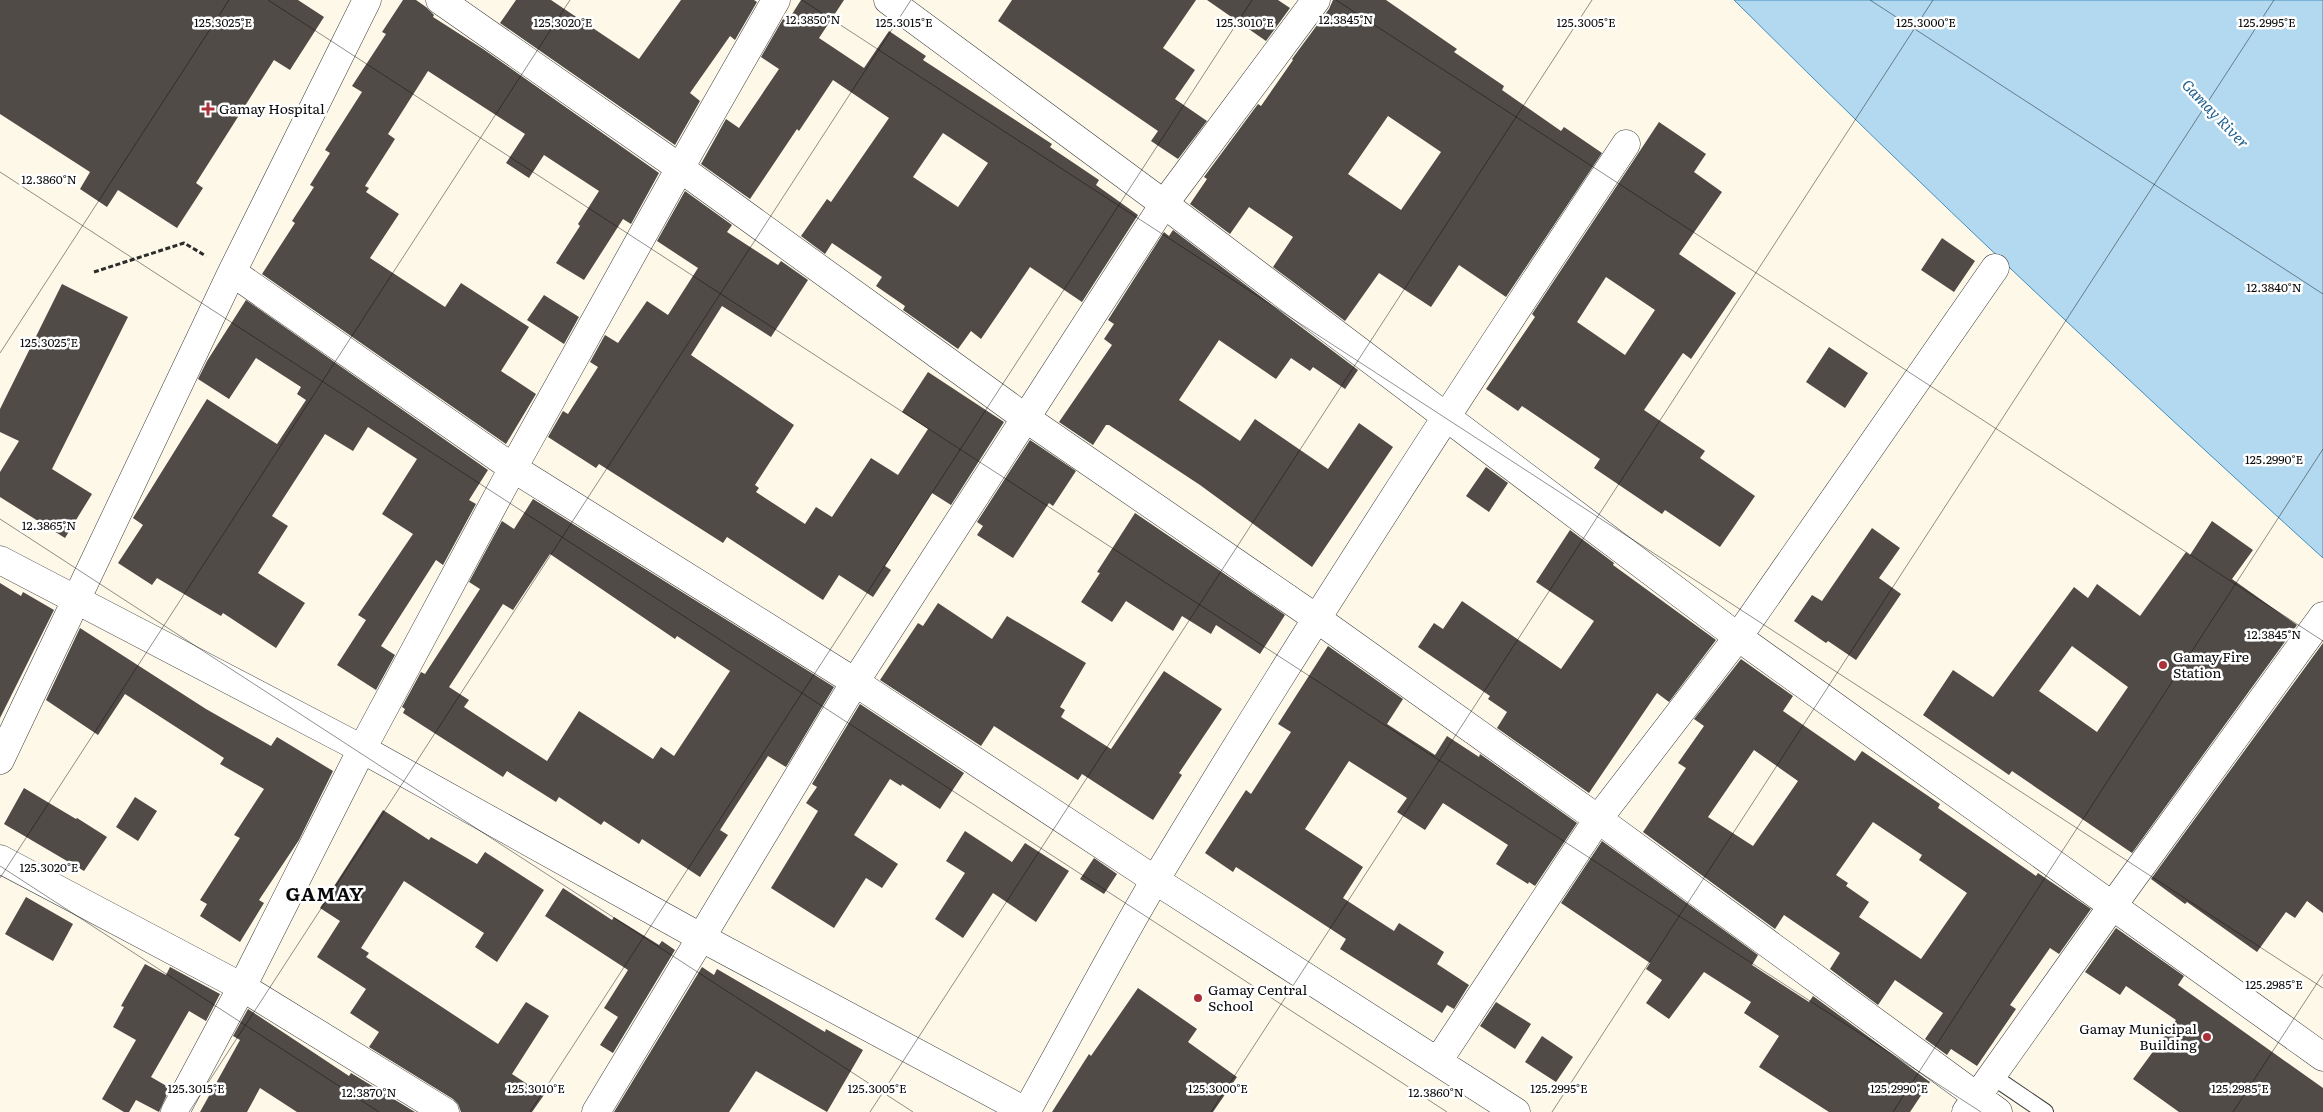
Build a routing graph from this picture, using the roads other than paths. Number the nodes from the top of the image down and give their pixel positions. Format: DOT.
graph roads {
  1 [pos="367,0"];
  2 [pos="440,0"];
  3 [pos="776,0"];
  4 [pos="888,0"];
  5 [pos="1316,0"];
  6 [pos="1626,144"];
  7 [pos="680,168"];
  8 [pos="1164,204"];
  9 [pos="1995,268"];
  10 [pos="232,272"];
  11 [pos="1445,416"];
  12 [pos="1027,419"];
  13 [pos="513,468"];
  14 [pos="0,560"];
  15 [pos="75,598"];
  16 [pos="2323,616"];
  17 [pos="1316,618"];
  18 [pos="1738,637"];
  19 [pos="855,682"];
  20 [pos="362,749"];
  21 [pos="0,760"];
  22 [pos="1598,819"];
  23 [pos="0,859"];
  24 [pos="1155,880"];
  25 [pos="2113,905"];
  26 [pos="702,938"];
  27 [pos="242,987"];
  28 [pos="2323,1057"];
  29 [pos="1438,1061"];
  30 [pos="1983,1099"];
  31 [pos="175,1112"];
  32 [pos="445,1112"];
  33 [pos="596,1112"];
  34 [pos="1026,1112"];
  35 [pos="1516,1112"];
  36 [pos="2045,1112"];
  1 -- 10 [label="street"];
  2 -- 7 [label="street"];
  3 -- 7 [label="street"];
  4 -- 8 [label="street"];
  5 -- 8 [label="street"];
  6 -- 11 [label="street"];
  7 -- 12 [label="street"];
  7 -- 13 [label="street"];
  8 -- 11 [label="street"];
  8 -- 12 [label="street"];
  9 -- 18 [label="street"];
  10 -- 13 [label="street"];
  10 -- 15 [label="street"];
  11 -- 17 [label="street"];
  11 -- 18 [label="street"];
  12 -- 17 [label="street"];
  12 -- 19 [label="street"];
  13 -- 19 [label="street"];
  13 -- 20 [label="street"];
  14 -- 15 [label="street"];
  15 -- 20 [label="street"];
  15 -- 21 [label="street"];
  16 -- 25 [label="street"];
  17 -- 22 [label="street"];
  17 -- 24 [label="street"];
  18 -- 22 [label="street"];
  18 -- 25 [label="street"];
  19 -- 24 [label="street"];
  19 -- 26 [label="street"];
  20 -- 26 [label="street"];
  20 -- 27 [label="street"];
  22 -- 29 [label="street"];
  22 -- 30 [label="street"];
  23 -- 27 [label="street"];
  24 -- 29 [label="street"];
  24 -- 34 [label="street"];
  25 -- 28 [label="street"];
  25 -- 30 [label="street"];
  26 -- 33 [label="street"];
  26 -- 34 [label="street"];
  27 -- 31 [label="street"];
  27 -- 32 [label="street"];
  29 -- 35 [label="street"];
  30 -- 36 [label="lane"];
}
